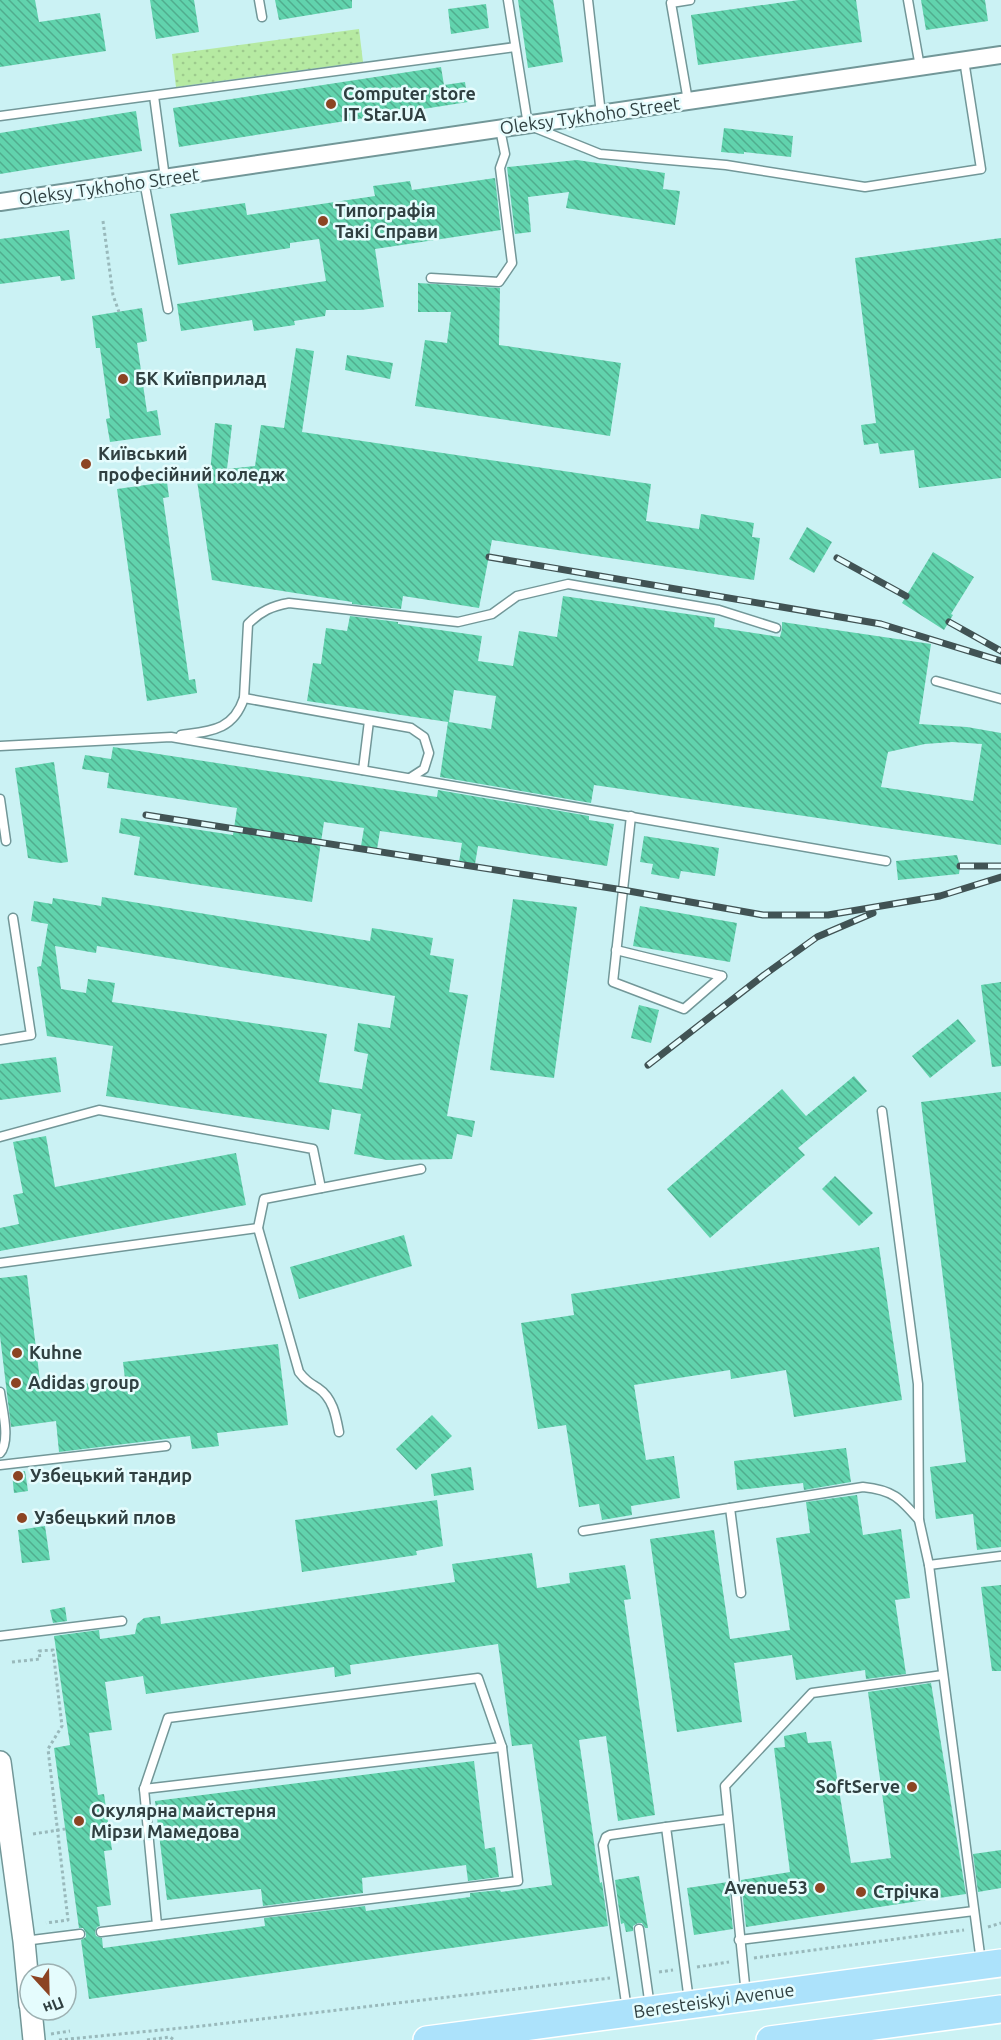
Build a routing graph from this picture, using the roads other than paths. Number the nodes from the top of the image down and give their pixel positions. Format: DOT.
graph roads {
  1 [pos="259,0"];
  2 [pos="508,0"];
  3 [pos="588,0"];
  4 [pos="690,0"];
  5 [pos="908,0"];
  6 [pos="262,17"];
  7 [pos="515,47"];
  8 [pos="1001,55"];
  9 [pos="964,60"];
  10 [pos="920,67"];
  11 [pos="154,96"];
  12 [pos="688,101"];
  13 [pos="601,114"];
  14 [pos="0,116"];
  15 [pos="528,125"];
  16 [pos="500,129"];
  17 [pos="165,178"];
  18 [pos="144,181"];
  19 [pos="0,202"];
  20 [pos="431,278"];
  21 [pos="168,309"];
  22 [pos="776,628"];
  23 [pos="936,681"];
  24 [pos="244,698"];
  25 [pos="1001,699"];
  26 [pos="369,721"];
  27 [pos="171,736"];
  28 [pos="0,746"];
  29 [pos="363,770"];
  30 [pos="410,778"];
  31 [pos="0,799"];
  32 [pos="631,816"];
  33 [pos="6,841"];
  34 [pos="886,861"];
  35 [pos="13,918"];
  36 [pos="616,950"];
  37 [pos="0,1040"];
  38 [pos="882,1111"];
  39 [pos="0,1137"];
  40 [pos="421,1169"];
  41 [pos="321,1188"];
  42 [pos="258,1228"];
  43 [pos="0,1263"];
  44 [pos="0,1392"];
  45 [pos="339,1432"];
  46 [pos="166,1446"];
  47 [pos="0,1454"];
  48 [pos="0,1465"];
  49 [pos="730,1508"];
  50 [pos="919,1520"];
  51 [pos="583,1531"];
  52 [pos="1001,1556"];
  53 [pos="928,1565"];
  54 [pos="741,1593"];
  55 [pos="122,1621"];
  56 [pos="0,1636"];
  57 [pos="943,1675"];
  58 [pos="502,1747"];
  59 [pos="0,1762"];
  60 [pos="144,1790"];
  61 [pos="727,1819"];
  62 [pos="666,1827"];
  63 [pos="974,1911"];
  64 [pos="157,1925"];
  65 [pos="639,1929"];
  66 [pos="101,1932"];
  67 [pos="80,1935"];
  68 [pos="24,1941"];
  69 [pos="739,1941"];
  70 [pos="26,1962"];
  71 [pos="991,1964"];
  72 [pos="746,1997"];
  73 [pos="690,2005"];
  74 [pos="1001,2009"];
  75 [pos="639,2012"];
  76 [pos="32,2022"];
  77 [pos="34,2040"];
  78 [pos="427,2040"];
  79 [pos="770,2040"];
  1 -- 6 [label="lane"];
  2 -- 7 [label="lane"];
  3 -- 13 [label="lane"];
  4 -- 12 [label="lane"];
  5 -- 10 [label="lane"];
  7 -- 11 [label="lane"];
  7 -- 15 [label="lane"];
  8 -- 9 [label="street, Oleksy Tykhoho Street"];
  9 -- 10 [label="street, Oleksy Tykhoho Street"];
  9 -- 15 [label="lane"];
  10 -- 12 [label="street, Oleksy Tykhoho Street"];
  11 -- 14 [label="lane"];
  11 -- 17 [label="lane"];
  12 -- 13 [label="street, Oleksy Tykhoho Street"];
  13 -- 15 [label="street, Oleksy Tykhoho Street"];
  15 -- 16 [label="street, Oleksy Tykhoho Street"];
  16 -- 17 [label="street, Oleksy Tykhoho Street"];
  16 -- 20 [label="lane"];
  17 -- 18 [label="street, Oleksy Tykhoho Street"];
  18 -- 19 [label="street, Oleksy Tykhoho Street"];
  18 -- 21 [label="lane"];
  22 -- 24 [label="lane"];
  23 -- 25 [label="lane"];
  24 -- 26 [label="lane"];
  24 -- 27 [label="lane"];
  26 -- 29 [label="lane"];
  26 -- 30 [label="lane"];
  27 -- 28 [label="lane"];
  27 -- 29 [label="lane"];
  29 -- 30 [label="lane"];
  30 -- 32 [label="lane"];
  31 -- 33 [label="lane"];
  32 -- 34 [label="lane"];
  32 -- 36 [label="lane"];
  35 -- 37 [label="lane"];
  36 -- 36 [label="lane"];
  38 -- 50 [label="lane"];
  39 -- 41 [label="lane"];
  40 -- 41 [label="lane"];
  41 -- 42 [label="lane"];
  42 -- 43 [label="lane"];
  42 -- 45 [label="lane"];
  44 -- 47 [label="lane"];
  46 -- 48 [label="lane"];
  49 -- 50 [label="lane"];
  49 -- 51 [label="lane"];
  49 -- 54 [label="lane"];
  50 -- 53 [label="lane"];
  52 -- 53 [label="lane"];
  53 -- 57 [label="lane"];
  55 -- 56 [label="lane"];
  57 -- 61 [label="lane"];
  57 -- 63 [label="lane"];
  58 -- 60 [label="lane"];
  58 -- 60 [label="lane"];
  58 -- 64 [label="lane"];
  59 -- 68 [label="street"];
  60 -- 64 [label="lane"];
  61 -- 62 [label="lane"];
  61 -- 69 [label="lane"];
  62 -- 73 [label="lane"];
  62 -- 75 [label="lane"];
  63 -- 69 [label="lane"];
  63 -- 71 [label="lane"];
  64 -- 66 [label="lane"];
  65 -- 75 [label="lane"];
  67 -- 68 [label="lane"];
  68 -- 70 [label="street"];
  69 -- 72 [label="lane"];
  71 -- 72 [label="main road, Beresteiskyi Avenue"];
  72 -- 73 [label="main road, Beresteiskyi Avenue"];
  73 -- 75 [label="main road, Beresteiskyi Avenue"];
  74 -- 79 [label="main road"];
  75 -- 78 [label="main road, Beresteiskyi Avenue"];
  76 -- 77 [label="street"];
}
